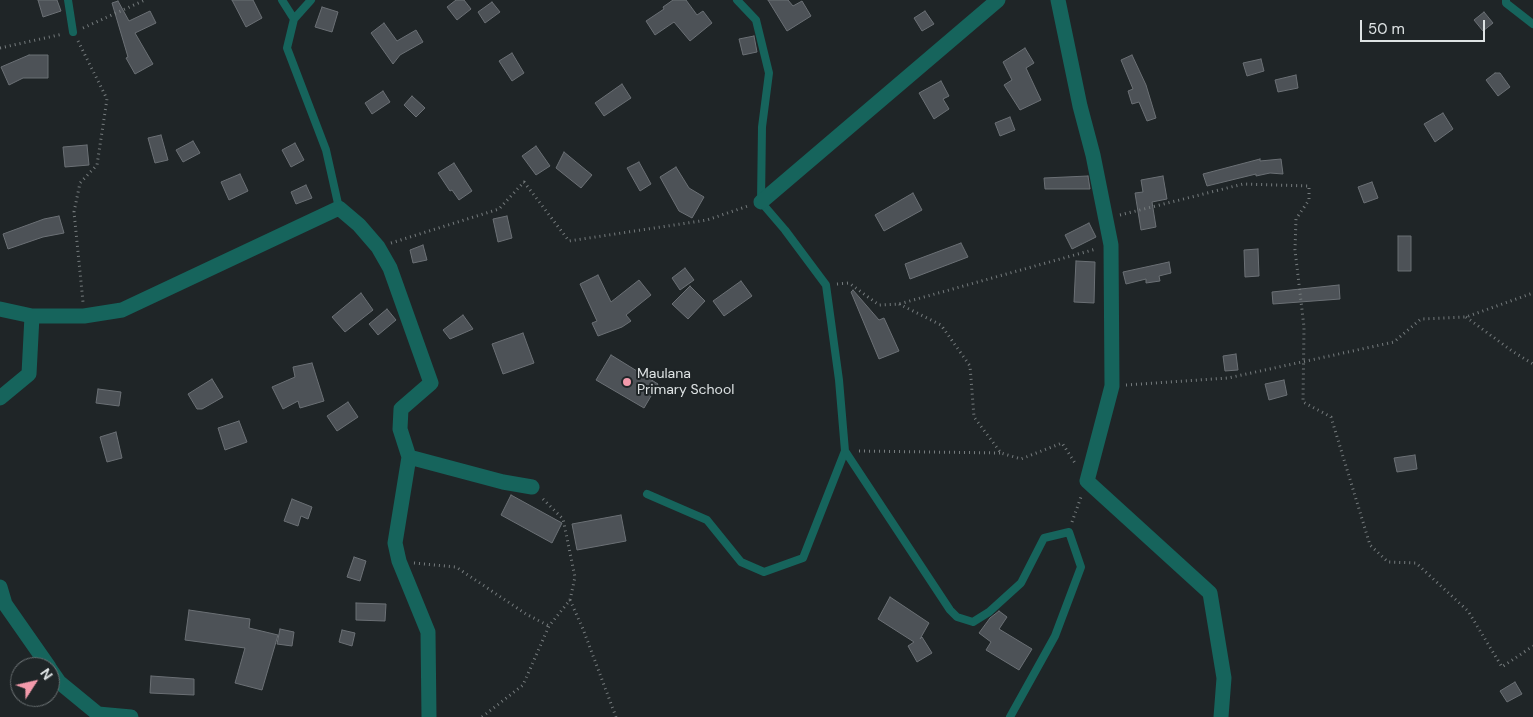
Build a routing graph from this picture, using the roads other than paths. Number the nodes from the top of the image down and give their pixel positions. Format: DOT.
graph roads {
  1 [pos="68,0"];
  2 [pos="282,0"];
  3 [pos="312,0"];
  4 [pos="737,0"];
  5 [pos="998,0"];
  6 [pos="1058,0"];
  7 [pos="1506,0"];
  8 [pos="294,19"];
  9 [pos="1533,24"];
  10 [pos="73,32"];
  11 [pos="760,202"];
  12 [pos="339,208"];
  13 [pos="0,309"];
  14 [pos="32,316"];
  15 [pos="0,398"];
  16 [pos="844,451"];
  17 [pos="409,457"];
  18 [pos="532,487"];
  19 [pos="647,494"];
  20 [pos="0,587"];
  21 [pos="41,657"];
  22 [pos="60,683"];
  23 [pos="132,717"];
  24 [pos="429,717"];
  25 [pos="1010,717"];
  26 [pos="1221,717"];
  1 -- 10 [label="lane"];
  2 -- 8 [label="lane"];
  3 -- 8 [label="lane"];
  4 -- 11 [label="lane"];
  5 -- 11 [label="street"];
  6 -- 26 [label="street"];
  7 -- 9 [label="lane"];
  8 -- 12 [label="lane"];
  11 -- 16 [label="lane"];
  12 -- 14 [label="street"];
  12 -- 17 [label="street"];
  13 -- 14 [label="street"];
  14 -- 15 [label="street"];
  16 -- 19 [label="lane"];
  16 -- 25 [label="lane"];
  17 -- 18 [label="street"];
  17 -- 24 [label="street"];
  20 -- 21 [label="street"];
  22 -- 23 [label="street"];
}
